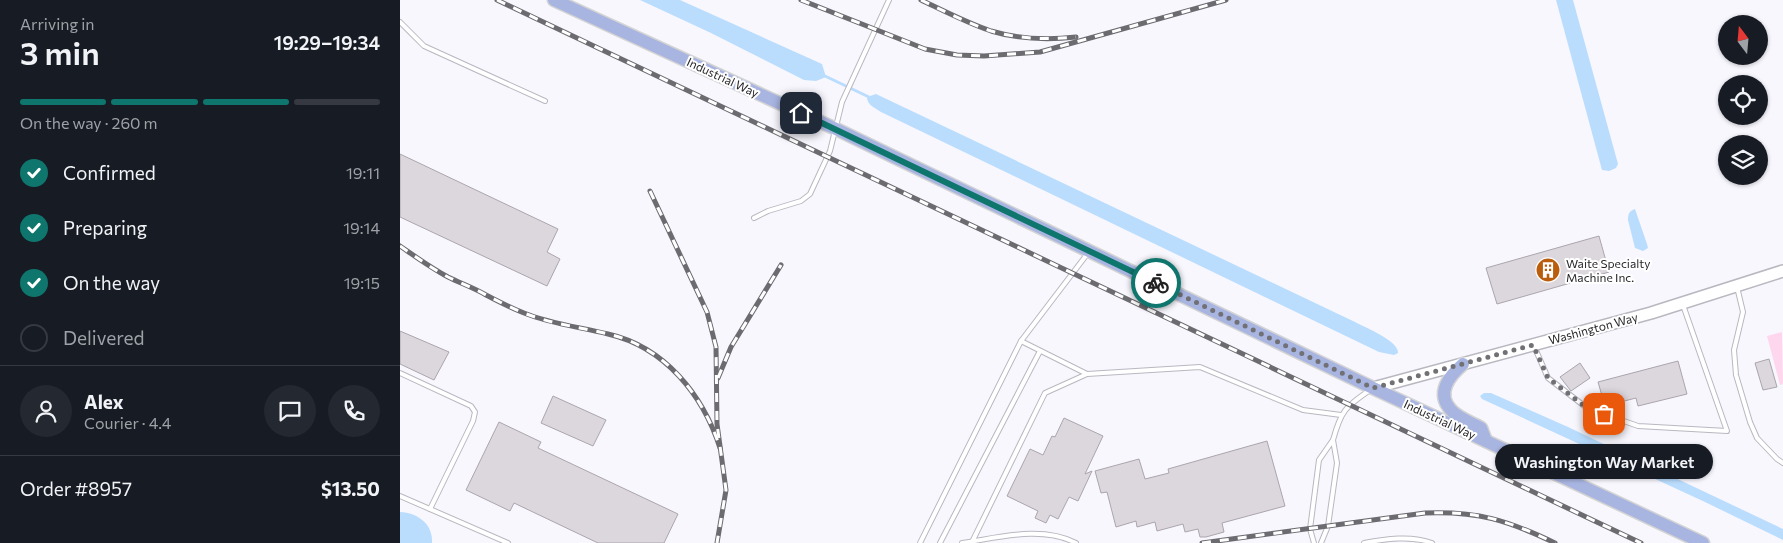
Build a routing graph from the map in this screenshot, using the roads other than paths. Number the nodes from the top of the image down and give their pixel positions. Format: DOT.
graph roads {
  1 [pos="554,0"];
  2 [pos="889,0"];
  3 [pos="400,22"];
  4 [pos="544,101"];
  5 [pos="836,129"];
  6 [pos="754,218"];
  7 [pos="1089,251"];
  8 [pos="1783,271"];
  9 [pos="1737,286"];
  10 [pos="1682,303"];
  11 [pos="1021,341"];
  12 [pos="1533,345"];
  13 [pos="1040,351"];
  14 [pos="1463,364"];
  15 [pos="400,373"];
  16 [pos="1087,374"];
  17 [pos="1373,388"];
  18 [pos="1341,416"];
  19 [pos="1333,440"];
  20 [pos="1486,441"];
  21 [pos="1783,463"];
  22 [pos="400,496"];
  23 [pos="430,509"];
  24 [pos="972,542"];
  25 [pos="508,543"];
  26 [pos="920,543"];
  27 [pos="940,543"];
  28 [pos="962,543"];
  29 [pos="1076,543"];
  30 [pos="1314,543"];
  31 [pos="1321,543"];
  32 [pos="1364,543"];
  33 [pos="1432,543"];
  34 [pos="1703,543"];
  1 -- 5 [label="main road, Industrial Way"];
  2 -- 5 [label="lane"];
  3 -- 4 [label="lane"];
  5 -- 6 [label="lane"];
  5 -- 7 [label="main road, Industrial Way"];
  7 -- 11 [label="lane"];
  7 -- 17 [label="main road, Industrial Way"];
  8 -- 9 [label="main road, Washington Way"];
  9 -- 10 [label="main road, Washington Way"];
  9 -- 21 [label="lane"];
  10 -- 12 [label="main road, Washington Way"];
  10 -- 12 [label="lane"];
  11 -- 13 [label="lane"];
  11 -- 26 [label="lane"];
  12 -- 14 [label="main road, Washington Way"];
  13 -- 16 [label="lane"];
  13 -- 27 [label="lane"];
  14 -- 17 [label="main road, Washington Way"];
  14 -- 20 [label="main road"];
  15 -- 23 [label="lane"];
  16 -- 18 [label="lane"];
  16 -- 24 [label="lane"];
  17 -- 18 [label="lane"];
  17 -- 20 [label="main road, Industrial Way"];
  18 -- 19 [label="lane"];
  19 -- 30 [label="lane"];
  19 -- 31 [label="lane"];
  20 -- 34 [label="main road, Industrial Way"];
  22 -- 23 [label="lane"];
  23 -- 25 [label="lane"];
  24 -- 28 [label="lane"];
  24 -- 29 [label="lane"];
  32 -- 33 [label="lane"];
}
